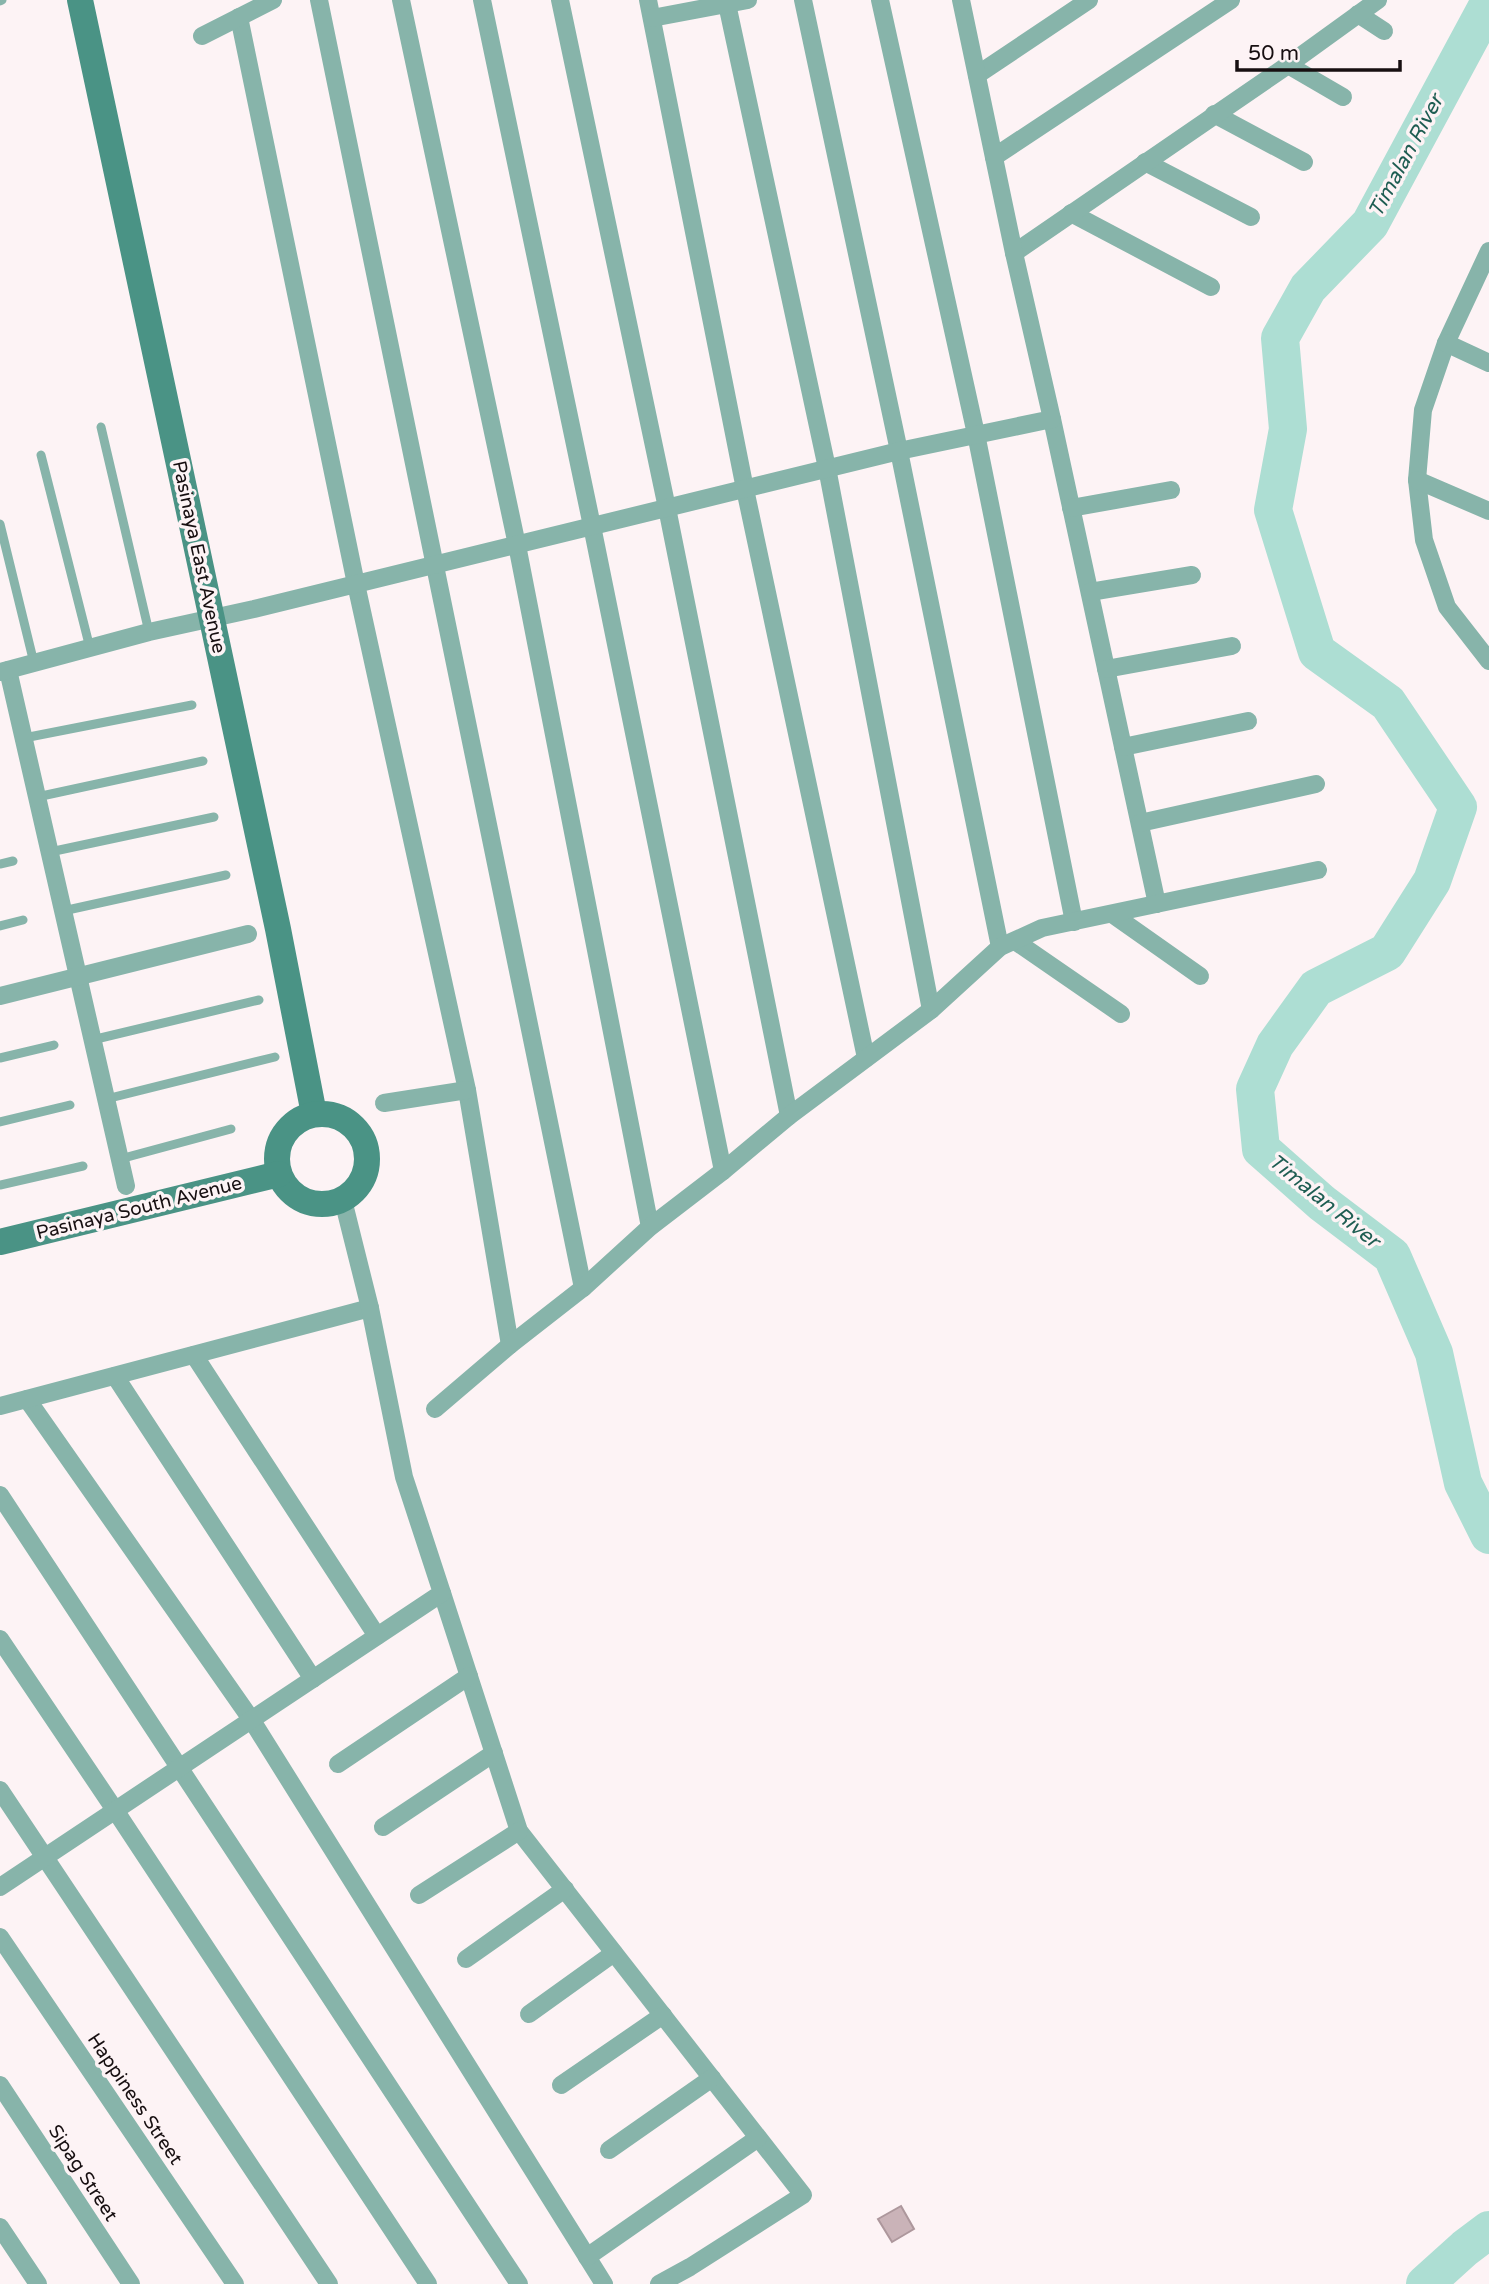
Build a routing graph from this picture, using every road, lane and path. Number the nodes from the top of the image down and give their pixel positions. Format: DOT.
graph roads {
  1 [pos="79,0"];
  2 [pos="272,0"];
  3 [pos="319,0"];
  4 [pos="401,0"];
  5 [pos="482,0"];
  6 [pos="560,0"];
  7 [pos="748,0"];
  8 [pos="803,0"];
  9 [pos="880,0"];
  10 [pos="961,0"];
  11 [pos="1089,0"];
  12 [pos="1231,0"];
  13 [pos="1378,0"];
  14 [pos="727,4"];
  15 [pos="650,9"];
  16 [pos="1358,15"];
  17 [pos="239,17"];
  18 [pos="1384,31"];
  19 [pos="202,36"];
  20 [pos="1288,65"];
  21 [pos="977,75"];
  22 [pos="1343,97"];
  23 [pos="1214,114"];
  24 [pos="994,157"];
  25 [pos="1145,162"];
  26 [pos="1304,162"];
  27 [pos="1071,213"];
  28 [pos="1251,217"];
  29 [pos="1489,251"];
  30 [pos="1014,253"];
  31 [pos="1211,287"];
  32 [pos="1446,343"];
  33 [pos="1489,363"];
  34 [pos="1052,419"];
  35 [pos="101,428"];
  36 [pos="976,434"];
  37 [pos="899,451"];
  38 [pos="41,455"];
  39 [pos="827,468"];
  40 [pos="1417,480"];
  41 [pos="745,489"];
  42 [pos="1171,489"];
  43 [pos="667,508"];
  44 [pos="1072,508"];
  45 [pos="1489,511"];
  46 [pos="0,524"];
  47 [pos="592,526"];
  48 [pos="517,545"];
  49 [pos="436,564"];
  50 [pos="1192,575"];
  51 [pos="356,584"];
  52 [pos="1090,592"];
  53 [pos="212,620"];
  54 [pos="149,632"];
  55 [pos="1231,646"];
  56 [pos="90,648"];
  57 [pos="1489,661"];
  58 [pos="34,663"];
  59 [pos="1106,669"];
  60 [pos="4,671"];
  61 [pos="192,705"];
  62 [pos="1248,721"];
  63 [pos="24,738"];
  64 [pos="1124,747"];
  65 [pos="203,761"];
  66 [pos="1315,784"];
  67 [pos="37,797"];
  68 [pos="215,817"];
  69 [pos="1140,822"];
  70 [pos="50,852"];
  71 [pos="13,861"];
  72 [pos="0,864"];
  73 [pos="1318,870"];
  74 [pos="226,875"];
  75 [pos="1157,904"];
  76 [pos="63,911"];
  77 [pos="1112,914"];
  78 [pos="23,920"];
  79 [pos="1074,922"];
  80 [pos="0,926"];
  81 [pos="248,934"];
  82 [pos="1007,944"];
  83 [pos="78,976"];
  84 [pos="1200,976"];
  85 [pos="0,996"];
  86 [pos="259,1000"];
  87 [pos="931,1010"];
  88 [pos="1121,1014"];
  89 [pos="92,1040"];
  90 [pos="54,1045"];
  91 [pos="275,1057"];
  92 [pos="0,1058"];
  93 [pos="866,1058"];
  94 [pos="467,1090"];
  95 [pos="106,1099"];
  96 [pos="384,1103"];
  97 [pos="70,1105"];
  98 [pos="314,1114"];
  99 [pos="789,1116"];
  100 [pos="0,1122"];
  101 [pos="231,1129"];
  102 [pos="120,1159"];
  103 [pos="83,1166"];
  104 [pos="723,1171"];
  105 [pos="279,1174"];
  106 [pos="0,1185"];
  107 [pos="126,1186"];
  108 [pos="343,1200"];
  109 [pos="650,1227"];
  110 [pos="0,1242"];
  111 [pos="583,1288"];
  112 [pos="370,1308"];
  113 [pos="510,1345"];
  114 [pos="194,1355"];
  115 [pos="115,1376"];
  116 [pos="27,1399"];
  117 [pos="0,1406"];
  118 [pos="435,1409"];
  119 [pos="0,1495"];
  120 [pos="442,1593"];
  121 [pos="377,1636"];
  122 [pos="0,1639"];
  123 [pos="469,1676"];
  124 [pos="313,1679"];
  125 [pos="251,1719"];
  126 [pos="494,1754"];
  127 [pos="338,1764"];
  128 [pos="180,1767"];
  129 [pos="0,1790"];
  130 [pos="116,1810"];
  131 [pos="383,1827"];
  132 [pos="519,1831"];
  133 [pos="44,1857"];
  134 [pos="0,1886"];
  135 [pos="565,1889"];
  136 [pos="419,1895"];
  137 [pos="0,1937"];
  138 [pos="614,1953"];
  139 [pos="466,1959"];
  140 [pos="529,2014"];
  141 [pos="663,2015"];
  142 [pos="712,2078"];
  143 [pos="0,2085"];
  144 [pos="561,2085"];
  145 [pos="758,2138"];
  146 [pos="609,2150"];
  147 [pos="0,2227"];
  148 [pos="587,2257"];
  149 [pos="38,2284"];
  150 [pos="131,2284"];
  151 [pos="235,2284"];
  152 [pos="329,2284"];
  153 [pos="428,2284"];
  154 [pos="519,2284"];
  155 [pos="604,2284"];
  156 [pos="659,2284"];
  1 -- 53 [label="street, Pasinaya East Avenue"];
  2 -- 17 [label="street"];
  3 -- 49 [label="street"];
  4 -- 48 [label="street"];
  5 -- 47 [label="street"];
  6 -- 43 [label="street"];
  7 -- 14 [label="street"];
  8 -- 37 [label="street"];
  9 -- 36 [label="street"];
  10 -- 21 [label="street"];
  11 -- 21 [label="street"];
  12 -- 24 [label="street"];
  13 -- 16 [label="street"];
  14 -- 15 [label="street"];
  14 -- 39 [label="street"];
  15 -- 41 [label="street"];
  16 -- 18 [label="street"];
  16 -- 20 [label="street"];
  17 -- 19 [label="street"];
  17 -- 51 [label="street"];
  20 -- 22 [label="street"];
  20 -- 23 [label="street"];
  21 -- 24 [label="street"];
  23 -- 25 [label="street"];
  23 -- 26 [label="street"];
  24 -- 30 [label="street"];
  25 -- 27 [label="street"];
  25 -- 28 [label="street"];
  27 -- 30 [label="street"];
  27 -- 31 [label="street"];
  29 -- 32 [label="street"];
  30 -- 34 [label="street"];
  32 -- 33 [label="street"];
  32 -- 40 [label="street"];
  34 -- 36 [label="street"];
  34 -- 44 [label="street"];
  35 -- 54 [label="lane"];
  36 -- 37 [label="street"];
  36 -- 79 [label="street"];
  37 -- 39 [label="street"];
  37 -- 82 [label="street"];
  38 -- 56 [label="lane"];
  39 -- 41 [label="street"];
  39 -- 87 [label="street"];
  40 -- 45 [label="street"];
  40 -- 57 [label="street"];
  41 -- 43 [label="street"];
  41 -- 93 [label="street"];
  42 -- 44 [label="street"];
  43 -- 47 [label="street"];
  43 -- 99 [label="street"];
  44 -- 52 [label="street"];
  46 -- 58 [label="lane"];
  47 -- 48 [label="street"];
  47 -- 104 [label="street"];
  48 -- 49 [label="street"];
  48 -- 109 [label="street"];
  49 -- 51 [label="street"];
  49 -- 111 [label="street"];
  50 -- 52 [label="street"];
  51 -- 53 [label="street"];
  51 -- 94 [label="street"];
  52 -- 59 [label="street"];
  53 -- 54 [label="street"];
  53 -- 98 [label="street, Pasinaya East Avenue"];
  54 -- 56 [label="street"];
  55 -- 59 [label="street"];
  56 -- 58 [label="street"];
  58 -- 60 [label="street"];
  59 -- 64 [label="street"];
  60 -- 63 [label="street"];
  61 -- 63 [label="lane"];
  62 -- 64 [label="street"];
  63 -- 67 [label="street"];
  64 -- 69 [label="street"];
  65 -- 67 [label="lane"];
  66 -- 69 [label="street"];
  67 -- 70 [label="street"];
  68 -- 70 [label="lane"];
  69 -- 75 [label="street"];
  70 -- 76 [label="street"];
  71 -- 72 [label="lane"];
  73 -- 75 [label="street"];
  74 -- 76 [label="lane"];
  75 -- 77 [label="street"];
  76 -- 83 [label="street"];
  77 -- 79 [label="street"];
  77 -- 84 [label="street"];
  78 -- 80 [label="lane"];
  79 -- 82 [label="street"];
  81 -- 83 [label="street"];
  82 -- 87 [label="street"];
  82 -- 88 [label="street"];
  83 -- 85 [label="street"];
  83 -- 89 [label="street"];
  86 -- 89 [label="lane"];
  87 -- 93 [label="street"];
  89 -- 95 [label="street"];
  90 -- 92 [label="lane"];
  91 -- 95 [label="lane"];
  93 -- 99 [label="street"];
  94 -- 96 [label="street"];
  94 -- 113 [label="street"];
  95 -- 102 [label="street"];
  97 -- 100 [label="lane"];
  98 -- 105 [label="street"];
  98 -- 108 [label="street"];
  99 -- 104 [label="street"];
  101 -- 102 [label="lane"];
  102 -- 107 [label="street"];
  103 -- 106 [label="lane"];
  104 -- 109 [label="street"];
  105 -- 108 [label="street"];
  105 -- 110 [label="street, Pasinaya South Avenue"];
  108 -- 112 [label="street"];
  109 -- 111 [label="street"];
  111 -- 113 [label="street"];
  112 -- 114 [label="street"];
  112 -- 120 [label="street"];
  113 -- 118 [label="street"];
  114 -- 115 [label="street"];
  114 -- 121 [label="street"];
  115 -- 116 [label="street"];
  115 -- 124 [label="street"];
  116 -- 117 [label="street"];
  116 -- 125 [label="street"];
  119 -- 128 [label="street"];
  120 -- 121 [label="street"];
  120 -- 123 [label="street"];
  121 -- 124 [label="street"];
  122 -- 130 [label="street"];
  123 -- 126 [label="street"];
  123 -- 127 [label="street"];
  124 -- 125 [label="street"];
  125 -- 128 [label="street"];
  125 -- 148 [label="street"];
  126 -- 131 [label="street"];
  126 -- 132 [label="street"];
  128 -- 130 [label="street"];
  128 -- 154 [label="street"];
  129 -- 133 [label="street"];
  130 -- 133 [label="street"];
  130 -- 153 [label="street"];
  132 -- 135 [label="street"];
  132 -- 136 [label="street"];
  133 -- 134 [label="street"];
  133 -- 152 [label="street"];
  135 -- 138 [label="street"];
  135 -- 139 [label="street"];
  137 -- 151 [label="street, Happiness Street"];
  138 -- 140 [label="street"];
  138 -- 141 [label="street"];
  141 -- 142 [label="street"];
  141 -- 144 [label="street"];
  142 -- 145 [label="street"];
  142 -- 146 [label="street"];
  143 -- 150 [label="street, Sipag Street"];
  145 -- 148 [label="street"];
  145 -- 156 [label="street"];
  147 -- 149 [label="street"];
  148 -- 155 [label="street"];
}
